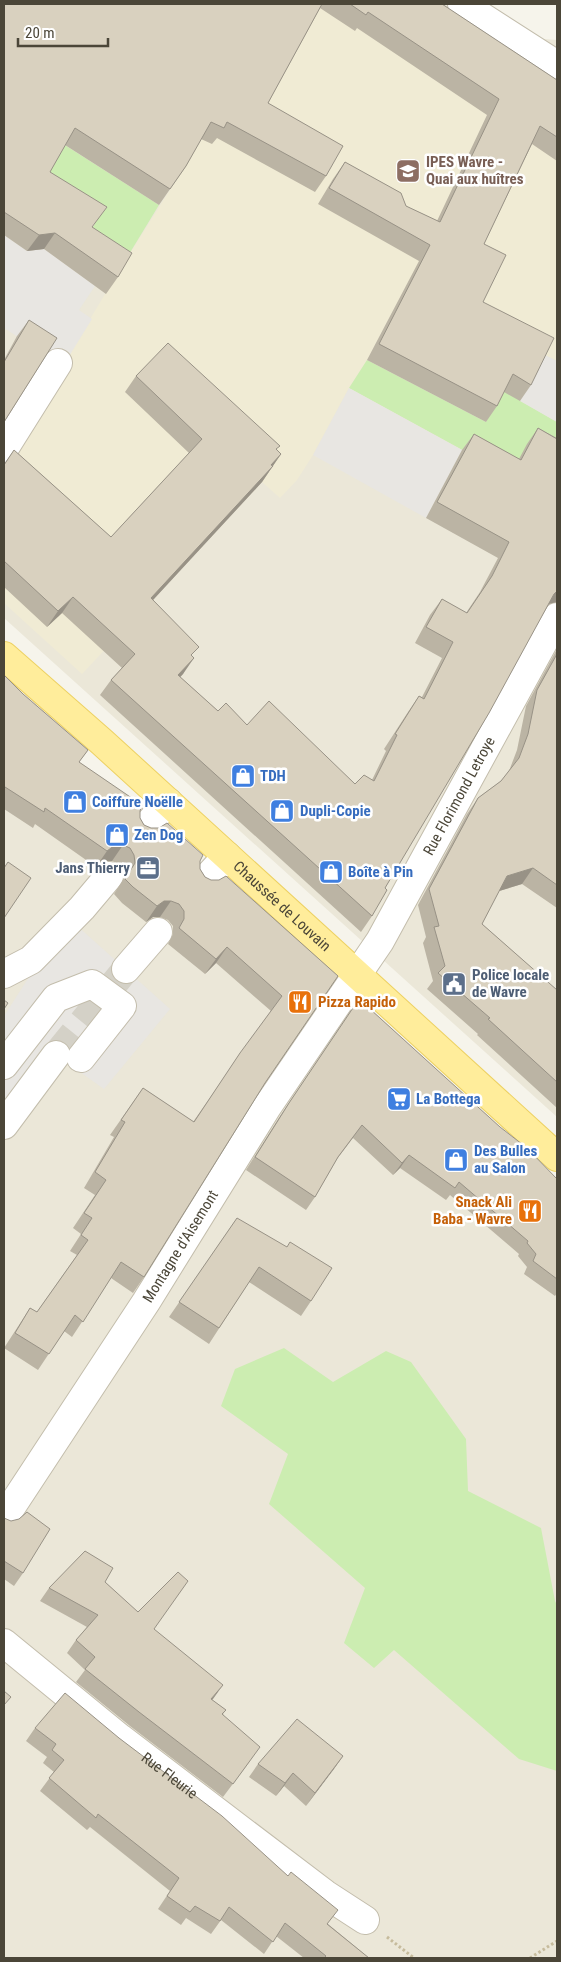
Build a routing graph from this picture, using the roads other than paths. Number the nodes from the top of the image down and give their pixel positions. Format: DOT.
graph roads {
  1 [pos="462,4"];
  2 [pos="557,65"];
  3 [pos="58,362"];
  4 [pos="4,449"];
  5 [pos="557,617"];
  6 [pos="4,656"];
  7 [pos="168,802"];
  8 [pos="144,829"];
  9 [pos="227,856"];
  10 [pos="109,876"];
  11 [pos="204,882"];
  12 [pos="158,932"];
  13 [pos="126,969"];
  14 [pos="4,974"];
  15 [pos="357,974"];
  16 [pos="4,1065"];
  17 [pos="13,1092"];
  18 [pos="4,1125"];
  19 [pos="557,1157"];
  20 [pos="4,1518"];
  21 [pos="4,1644"];
  22 [pos="365,1920"];
  1 -- 2 [label="street"];
  3 -- 4 [label="street"];
  5 -- 15 [label="street, Rue Florimond Letroye"];
  6 -- 7 [label="main road, Chaussée de Louvain"];
  7 -- 8 [label="street"];
  7 -- 9 [label="main road, Chaussée de Louvain"];
  9 -- 11 [label="street"];
  9 -- 15 [label="main road, Chaussée de Louvain"];
  10 -- 14 [label="street"];
  12 -- 13 [label="street"];
  15 -- 19 [label="main road, Chaussée de Louvain"];
  15 -- 20 [label="street, Montagne d'Aisemont"];
  16 -- 17 [label="street"];
  17 -- 18 [label="street"];
  21 -- 22 [label="street, Rue Fleurie"];
}
